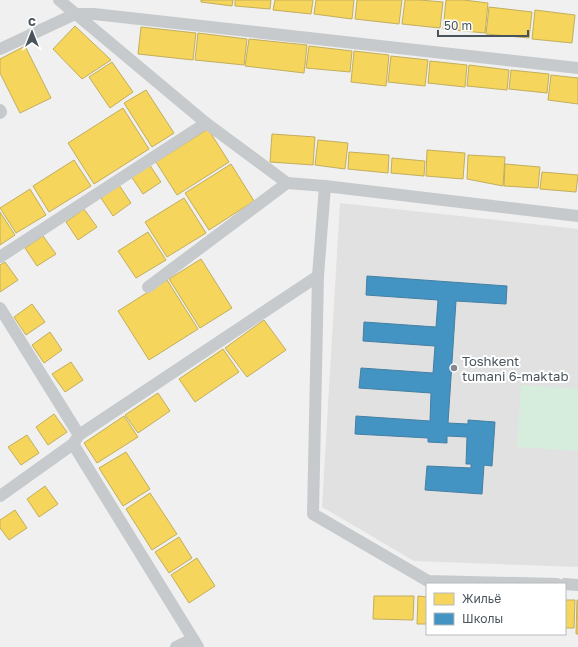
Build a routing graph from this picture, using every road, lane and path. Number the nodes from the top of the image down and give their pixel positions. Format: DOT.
graph roads {
  1 [pos="59,0"];
  2 [pos="75,14"];
  3 [pos="0,49"];
  4 [pos="578,68"];
  5 [pos="0,110"];
  6 [pos="0,113"];
  7 [pos="206,123"];
  8 [pos="287,184"];
  9 [pos="325,186"];
  10 [pos="578,216"];
  11 [pos="0,257"];
  12 [pos="318,276"];
  13 [pos="148,287"];
  14 [pos="0,308"];
  15 [pos="76,440"];
  16 [pos="0,496"];
  17 [pos="513,583"];
  18 [pos="566,584"];
  19 [pos="578,585"];
  20 [pos="195,643"];
  21 [pos="176,647"];
  1 -- 2 [label="street"];
  2 -- 3 [label="street"];
  2 -- 4 [label="street"];
  2 -- 7 [label="street"];
  5 -- 6 [label="street"];
  7 -- 8 [label="street"];
  7 -- 11 [label="street"];
  8 -- 9 [label="street"];
  8 -- 13 [label="street"];
  9 -- 10 [label="street"];
  9 -- 12 [label="street"];
  12 -- 15 [label="street"];
  12 -- 17 [label="street"];
  14 -- 15 [label="street"];
  15 -- 16 [label="street"];
  15 -- 20 [label="street"];
  18 -- 19 [label="street"];
  20 -- 21 [label="street"];
}
